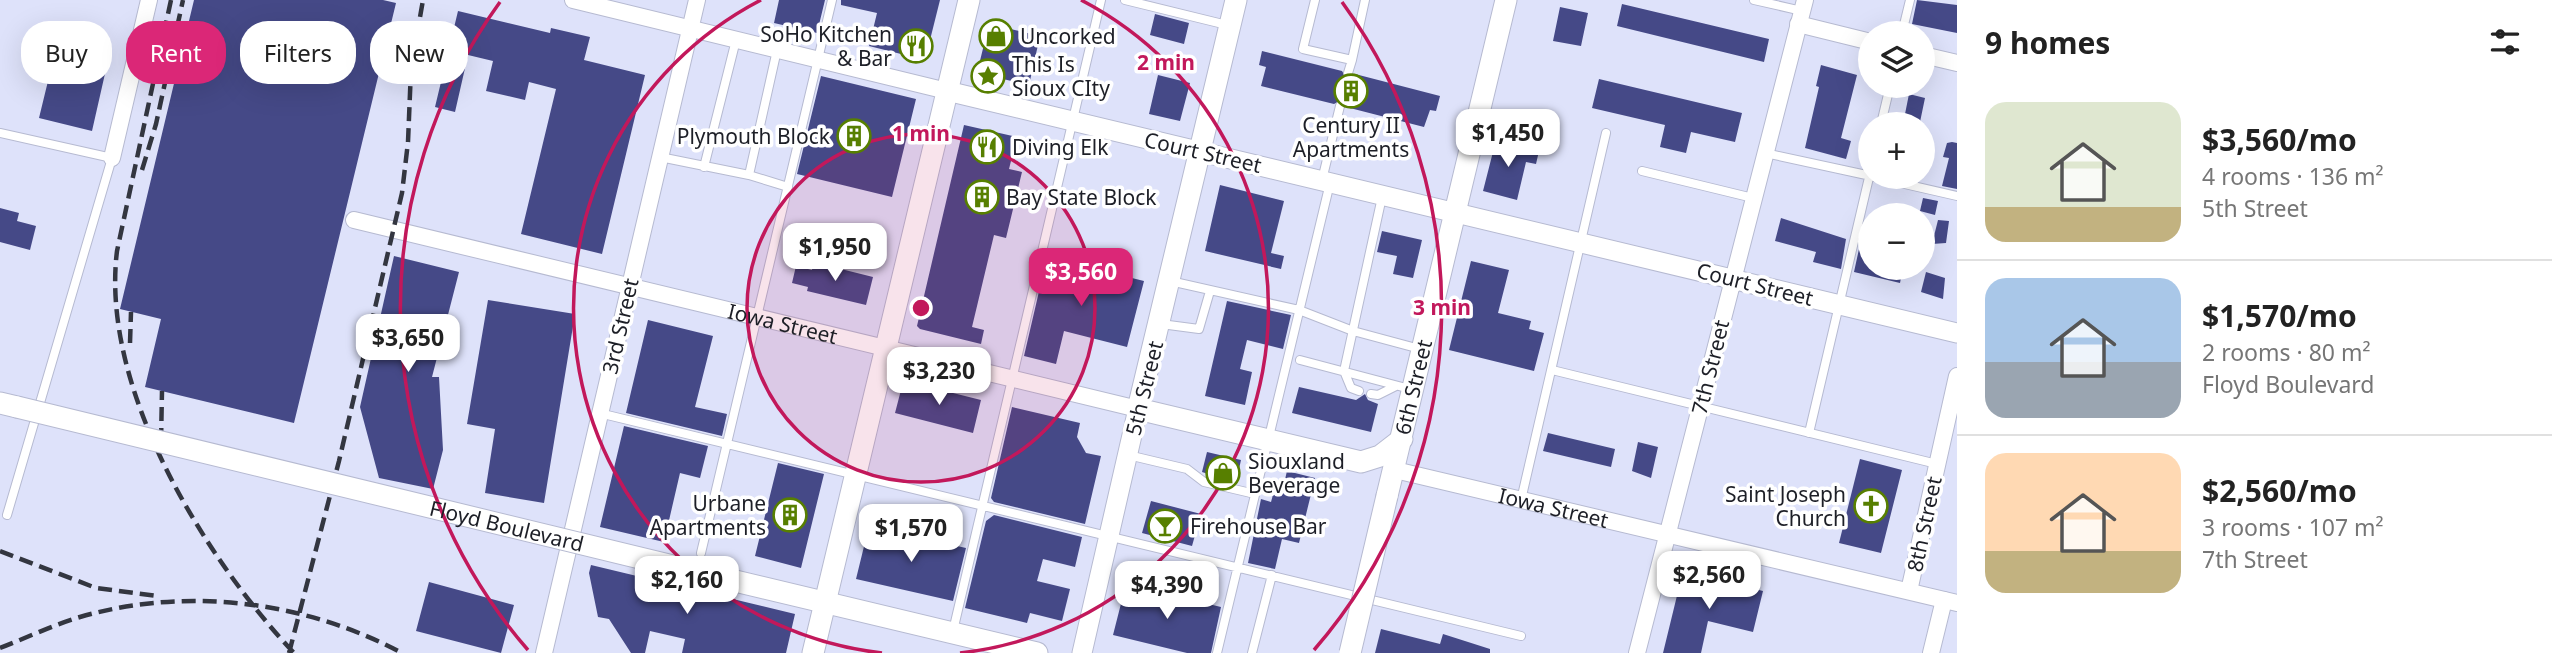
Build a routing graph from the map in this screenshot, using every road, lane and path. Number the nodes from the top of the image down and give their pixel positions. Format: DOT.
graph roads {
  1 [pos="149,0"];
  2 [pos="573,0"];
  3 [pos="697,0"];
  4 [pos="832,0"];
  5 [pos="969,0"];
  6 [pos="1101,0"];
  7 [pos="1125,0"];
  8 [pos="1236,0"];
  9 [pos="1315,0"];
  10 [pos="1366,0"];
  11 [pos="1506,0"];
  12 [pos="1754,0"];
  13 [pos="1910,0"];
  14 [pos="1801,12"];
  15 [pos="1905,21"];
  16 [pos="1230,25"];
  17 [pos="690,30"];
  18 [pos="1858,36"];
  19 [pos="736,40"];
  20 [pos="777,50"];
  21 [pos="1935,57"];
  22 [pos="818,59"];
  23 [pos="1352,60"];
  24 [pos="1957,62"];
  25 [pos="1348,72"];
  26 [pos="947,91"];
  27 [pos="1340,106"];
  28 [pos="1073,121"];
  29 [pos="0,133"];
  30 [pos="1606,133"];
  31 [pos="1200,153"];
  32 [pos="1765,153"];
  33 [pos="660,157"];
  34 [pos="112,158"];
  35 [pos="704,167"];
  36 [pos="1642,171"];
  37 [pos="1858,171"];
  38 [pos="749,175"];
  39 [pos="1326,181"];
  40 [pos="788,187"];
  41 [pos="1867,189"];
  42 [pos="1930,189"];
  43 [pos="1382,194"];
  44 [pos="1957,196"];
  45 [pos="1753,198"];
  46 [pos="1455,212"];
  47 [pos="355,220"];
  48 [pos="1581,242"];
  49 [pos="1732,279"];
  50 [pos="1170,281"];
  51 [pos="630,286"];
  52 [pos="1210,291"];
  53 [pos="1839,304"];
  54 [pos="1300,310"];
  55 [pos="758,318"];
  56 [pos="1160,324"];
  57 [pos="1353,331"];
  58 [pos="1957,333"];
  59 [pos="885,348"];
  60 [pos="1423,350"];
  61 [pos="1300,360"];
  62 [pos="1552,370"];
  63 [pos="1344,371"];
  64 [pos="1957,376"];
  65 [pos="1011,378"];
  66 [pos="1405,388"];
  67 [pos="1359,391"];
  68 [pos="1371,394"];
  69 [pos="9,405"];
  70 [pos="1700,406"];
  71 [pos="1138,409"];
  72 [pos="599,413"];
  73 [pos="1809,433"];
  74 [pos="1402,439"];
  75 [pos="1268,440"];
  76 [pos="725,445"];
  77 [pos="1128,455"];
  78 [pos="1361,462"];
  79 [pos="1937,464"];
  80 [pos="1395,470"];
  81 [pos="854,475"];
  82 [pos="1255,494"];
  83 [pos="1387,496"];
  84 [pos="1521,500"];
  85 [pos="982,506"];
  86 [pos="7,515"];
  87 [pos="1667,534"];
  88 [pos="1109,536"];
  89 [pos="701,553"];
  90 [pos="1238,567"];
  91 [pos="1272,575"];
  92 [pos="1909,591"];
  93 [pos="1951,602"];
  94 [pos="824,603"];
  95 [pos="953,632"];
  96 [pos="1521,636"];
  97 [pos="815,646"];
  98 [pos="544,653"];
  99 [pos="1037,653"];
  100 [pos="1082,653"];
  101 [pos="1217,653"];
  102 [pos="1252,653"];
  103 [pos="1350,653"];
  104 [pos="1637,653"];
  105 [pos="1931,653"];
  1 -- 34 [label="street"];
  2 -- 17 [label="street, Court Street"];
  3 -- 17 [label="street, 3rd Street"];
  4 -- 22 [label="lane"];
  5 -- 26 [label="main road"];
  6 -- 28 [label="lane"];
  7 -- 16 [label="lane"];
  8 -- 16 [label="main road, 5th Street"];
  9 -- 23 [label="lane"];
  10 -- 23 [label="lane"];
  11 -- 46 [label="main road, 6th Street"];
  12 -- 14 [label="lane"];
  13 -- 15 [label="lane"];
  14 -- 18 [label="street"];
  14 -- 32 [label="street, 7th Street"];
  16 -- 31 [label="main road, 5th Street"];
  17 -- 19 [label="street, Court Street"];
  17 -- 33 [label="street, 3rd Street"];
  19 -- 20 [label="street, Court Street"];
  19 -- 35 [label="lane"];
  20 -- 22 [label="street, Court Street"];
  20 -- 38 [label="lane"];
  21 -- 24 [label="street"];
  22 -- 26 [label="street, Court Street"];
  22 -- 40 [label="lane"];
  23 -- 25 [label="lane"];
  26 -- 28 [label="street, Court Street"];
  26 -- 59 [label="main road"];
  27 -- 39 [label="lane"];
  28 -- 31 [label="street, Court Street"];
  28 -- 65 [label="lane"];
  29 -- 34 [label="lane"];
  30 -- 48 [label="lane"];
  31 -- 39 [label="street, Court Street"];
  31 -- 50 [label="main road, 5th Street"];
  32 -- 37 [label="lane"];
  32 -- 45 [label="street, 7th Street"];
  33 -- 35 [label="lane"];
  33 -- 51 [label="street, 3rd Street"];
  34 -- 86 [label="lane"];
  35 -- 38 [label="lane"];
  36 -- 45 [label="lane"];
  38 -- 40 [label="lane"];
  39 -- 43 [label="street, Court Street"];
  39 -- 54 [label="lane"];
  40 -- 55 [label="lane"];
  41 -- 53 [label="lane"];
  42 -- 44 [label="lane"];
  43 -- 46 [label="street, Court Street"];
  43 -- 57 [label="lane"];
  45 -- 49 [label="street, 7th Street"];
  46 -- 48 [label="street, Court Street"];
  46 -- 60 [label="main road, 6th Street"];
  47 -- 51 [label="street, Iowa Street"];
  48 -- 49 [label="street, Court Street"];
  48 -- 62 [label="lane"];
  49 -- 53 [label="street, Court Street"];
  49 -- 70 [label="street, 7th Street"];
  50 -- 52 [label="lane"];
  50 -- 56 [label="main road, 5th Street"];
  51 -- 55 [label="street, Iowa Street"];
  51 -- 72 [label="street, 3rd Street"];
  52 -- 54 [label="lane"];
  52 -- 56 [label="lane"];
  53 -- 58 [label="street, Court Street"];
  53 -- 73 [label="lane"];
  54 -- 57 [label="lane"];
  54 -- 75 [label="lane"];
  55 -- 59 [label="street, Iowa Street"];
  55 -- 76 [label="lane"];
  56 -- 71 [label="main road, 5th Street"];
  57 -- 60 [label="lane"];
  57 -- 63 [label="lane"];
  59 -- 65 [label="street, Iowa Street"];
  59 -- 81 [label="main road"];
  60 -- 66 [label="main road, 6th Street"];
  61 -- 63 [label="lane"];
  62 -- 70 [label="lane"];
  62 -- 84 [label="lane"];
  63 -- 66 [label="lane"];
  63 -- 67 [label="lane"];
  64 -- 79 [label="street, 8th Street"];
  65 -- 71 [label="street, Iowa Street"];
  65 -- 85 [label="lane"];
  66 -- 68 [label="lane"];
  66 -- 74 [label="main road, 6th Street"];
  69 -- 94 [label="main road, Floyd Boulevard, bridge"];
  70 -- 73 [label="lane"];
  70 -- 87 [label="street, 7th Street"];
  71 -- 75 [label="main road, Iowa Street"];
  71 -- 77 [label="street, 5th Street"];
  72 -- 76 [label="lane"];
  72 -- 98 [label="street, 3rd Street"];
  73 -- 79 [label="lane"];
  74 -- 78 [label="main road"];
  74 -- 80 [label="main road, 6th Street"];
  75 -- 78 [label="main road, Iowa Street"];
  75 -- 82 [label="lane"];
  76 -- 81 [label="lane"];
  76 -- 89 [label="lane"];
  77 -- 82 [label="lane"];
  77 -- 88 [label="street, 5th Street"];
  78 -- 83 [label="main road"];
  79 -- 92 [label="street, 8th Street"];
  80 -- 83 [label="main road, 6th Street"];
  80 -- 84 [label="street, Iowa Street"];
  81 -- 85 [label="lane"];
  81 -- 94 [label="main road"];
  82 -- 90 [label="lane"];
  83 -- 103 [label="main road, 6th Street, bridge"];
  84 -- 87 [label="street, Iowa Street"];
  85 -- 88 [label="lane"];
  85 -- 95 [label="lane"];
  87 -- 92 [label="street, Iowa Street"];
  87 -- 104 [label="street, 7th Street"];
  88 -- 90 [label="lane"];
  88 -- 100 [label="street, 5th Street"];
  90 -- 91 [label="lane"];
  90 -- 101 [label="lane"];
  91 -- 96 [label="lane"];
  91 -- 102 [label="lane"];
  92 -- 93 [label="street, Iowa Street"];
  93 -- 105 [label="street"];
  94 -- 95 [label="main road, Floyd Boulevard"];
  94 -- 97 [label="main road"];
  95 -- 99 [label="main road, Floyd Boulevard"];
}
